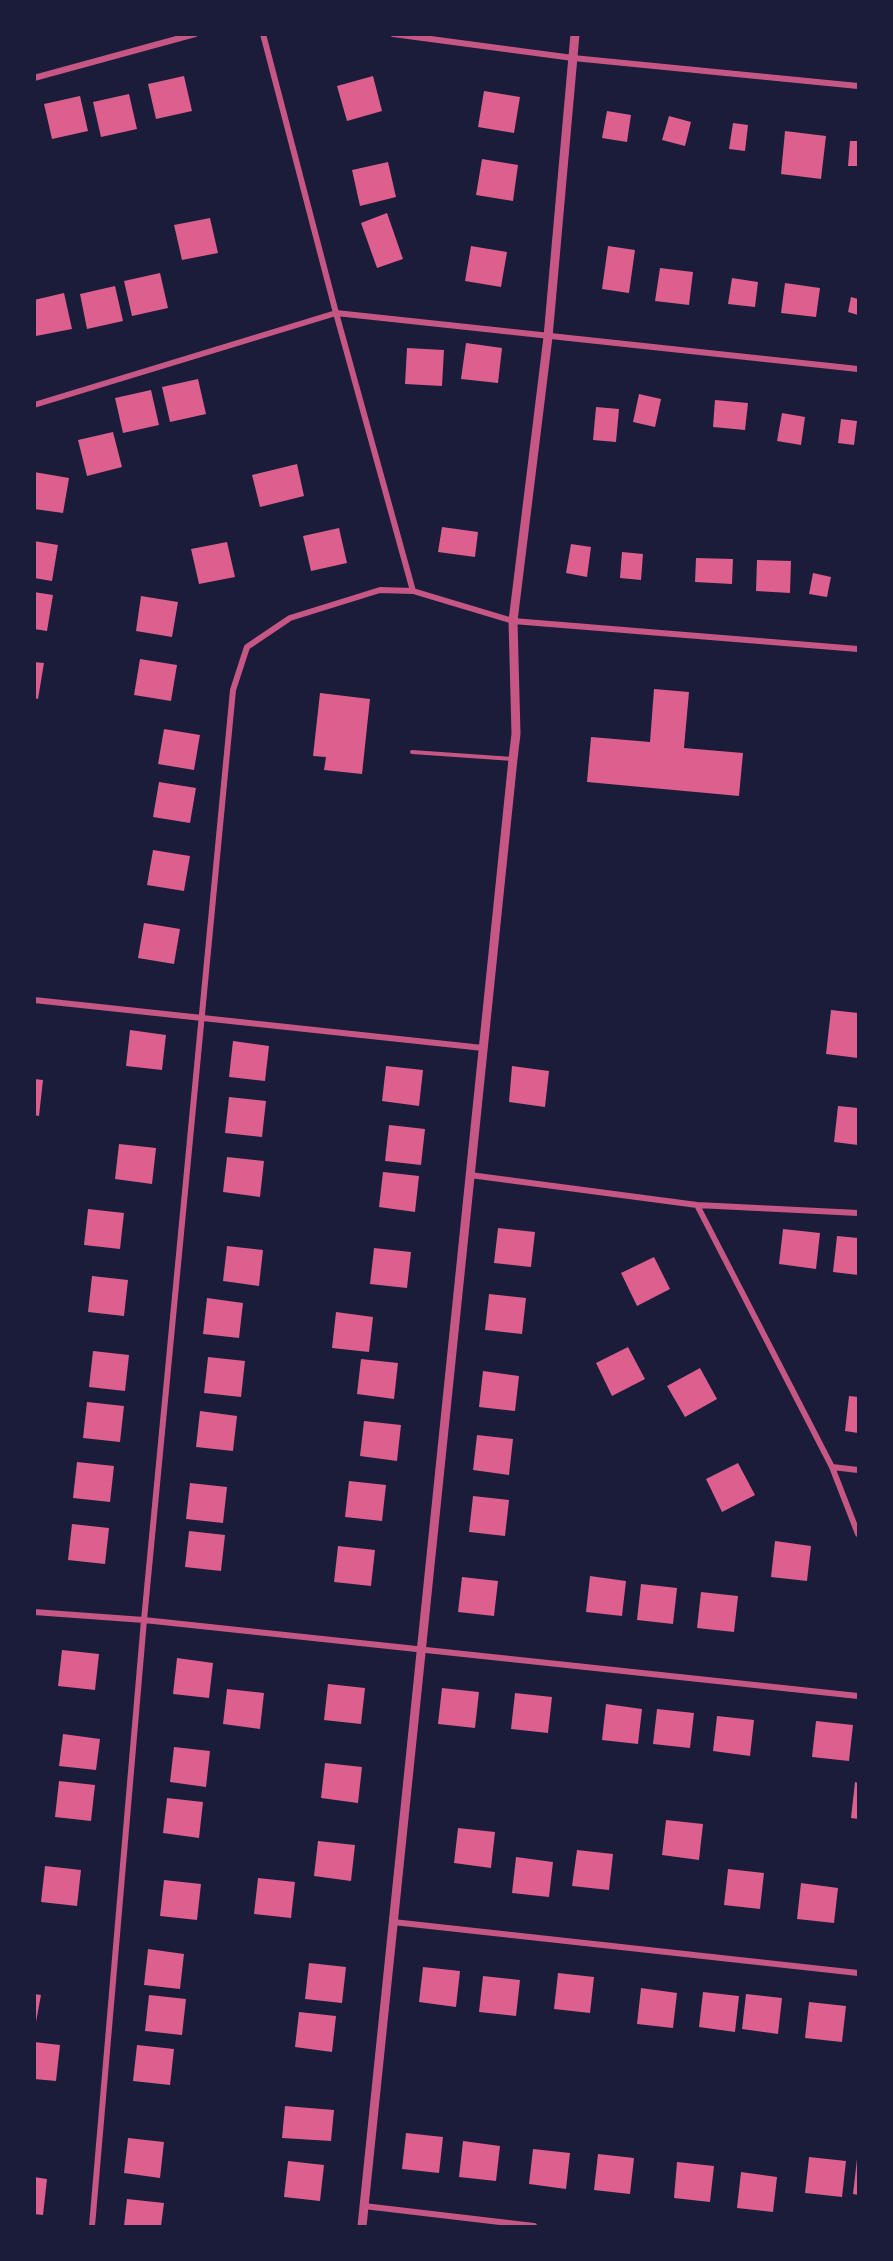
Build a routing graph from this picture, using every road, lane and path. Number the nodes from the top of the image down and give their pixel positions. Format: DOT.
graph roads {
  1 [pos="195,34"];
  2 [pos="262,34"];
  3 [pos="393,34"];
  4 [pos="575,34"];
  5 [pos="573,58"];
  6 [pos="34,78"];
  7 [pos="858,86"];
  8 [pos="336,313"];
  9 [pos="548,337"];
  10 [pos="858,369"];
  11 [pos="34,405"];
  12 [pos="412,591"];
  13 [pos="513,621"];
  14 [pos="858,649"];
  15 [pos="412,752"];
  16 [pos="513,759"];
  17 [pos="34,1000"];
  18 [pos="201,1018"];
  19 [pos="483,1048"];
  20 [pos="470,1175"];
  21 [pos="697,1205"];
  22 [pos="858,1213"];
  23 [pos="832,1467"];
  24 [pos="858,1470"];
  25 [pos="858,1534"];
  26 [pos="34,1612"];
  27 [pos="144,1620"];
  28 [pos="421,1651"];
  29 [pos="858,1696"];
  30 [pos="393,1922"];
  31 [pos="858,1973"];
  32 [pos="364,2206"];
  33 [pos="92,2226"];
  34 [pos="362,2226"];
  35 [pos="534,2226"];
  1 -- 6 [label="street"];
  2 -- 8 [label="street"];
  3 -- 5 [label="street"];
  4 -- 5 [label="street"];
  5 -- 7 [label="street"];
  5 -- 9 [label="street"];
  8 -- 9 [label="street"];
  8 -- 11 [label="street"];
  8 -- 12 [label="street"];
  9 -- 10 [label="street"];
  9 -- 13 [label="street"];
  12 -- 13 [label="street"];
  12 -- 18 [label="street"];
  13 -- 14 [label="street"];
  13 -- 16 [label="street"];
  15 -- 16 [label="lane"];
  16 -- 19 [label="street"];
  17 -- 18 [label="street"];
  18 -- 19 [label="street"];
  18 -- 27 [label="street"];
  19 -- 20 [label="street"];
  20 -- 21 [label="street"];
  20 -- 28 [label="street"];
  21 -- 22 [label="street"];
  21 -- 23 [label="street"];
  23 -- 24 [label="street"];
  23 -- 25 [label="street"];
  26 -- 27 [label="street"];
  27 -- 28 [label="street"];
  27 -- 33 [label="street"];
  28 -- 29 [label="street"];
  28 -- 30 [label="street"];
  30 -- 31 [label="street"];
  30 -- 32 [label="street"];
  32 -- 34 [label="street"];
  32 -- 35 [label="street"];
}
